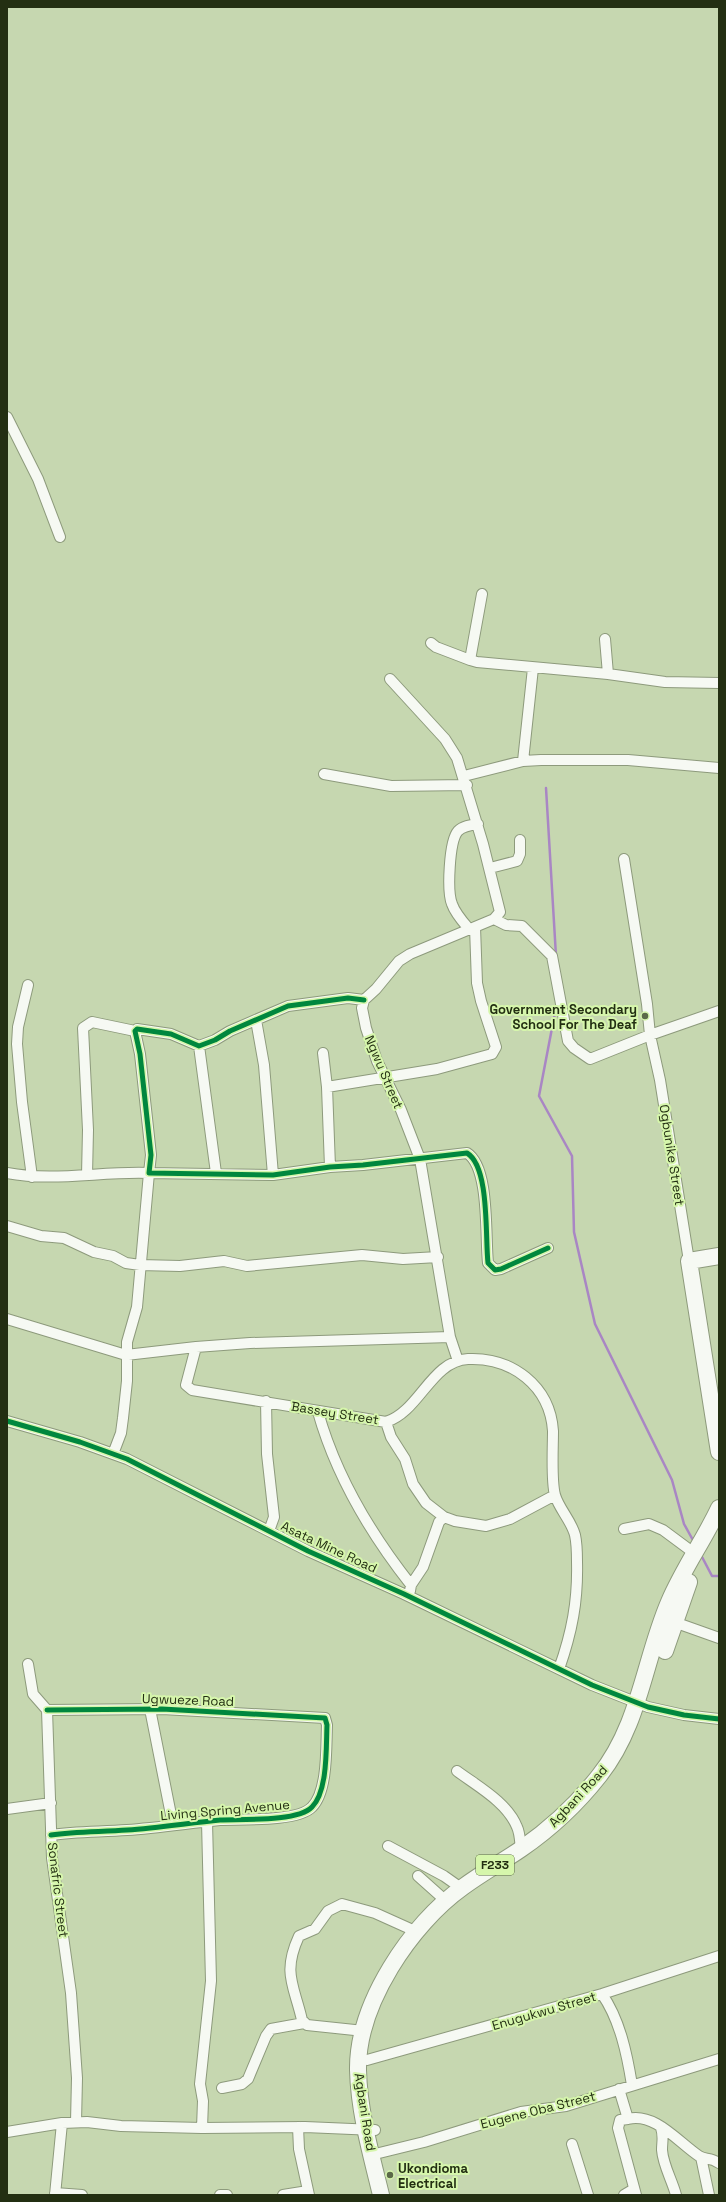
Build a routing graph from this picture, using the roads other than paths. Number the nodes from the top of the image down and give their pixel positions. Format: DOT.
graph roads {
  1 [pos="7,417"];
  2 [pos="60,537"];
  3 [pos="482,594"];
  4 [pos="605,638"];
  5 [pos="431,643"];
  6 [pos="470,660"];
  7 [pos="533,668"];
  8 [pos="608,674"];
  9 [pos="390,679"];
  10 [pos="719,683"];
  11 [pos="523,761"];
  12 [pos="719,768"];
  13 [pos="324,774"];
  14 [pos="465,781"];
  15 [pos="478,824"];
  16 [pos="520,840"];
  17 [pos="624,858"];
  18 [pos="490,868"];
  19 [pos="494,920"];
  20 [pos="472,928"];
  21 [pos="28,985"];
  22 [pos="364,1000"];
  23 [pos="719,1011"];
  24 [pos="256,1020"];
  25 [pos="135,1031"];
  26 [pos="650,1035"];
  27 [pos="199,1046"];
  28 [pos="323,1053"];
  29 [pos="386,1079"];
  30 [pos="327,1087"];
  31 [pos="420,1159"];
  32 [pos="330,1166"];
  33 [pos="7,1173"];
  34 [pos="149,1173"];
  35 [pos="216,1173"];
  36 [pos="87,1175"];
  37 [pos="273,1175"];
  38 [pos="32,1177"];
  39 [pos="7,1226"];
  40 [pos="548,1248"];
  41 [pos="719,1256"];
  42 [pos="438,1257"];
  43 [pos="689,1261"];
  44 [pos="140,1265"];
  45 [pos="7,1320"];
  46 [pos="450,1337"];
  47 [pos="196,1347"];
  48 [pos="126,1355"];
  49 [pos="458,1361"];
  50 [pos="266,1401"];
  51 [pos="318,1412"];
  52 [pos="7,1421"];
  53 [pos="386,1422"];
  54 [pos="719,1452"];
  55 [pos="113,1454"];
  56 [pos="555,1495"];
  57 [pos="719,1508"];
  58 [pos="444,1517"];
  59 [pos="719,1529"];
  60 [pos="624,1530"];
  61 [pos="269,1531"];
  62 [pos="698,1552"];
  63 [pos="411,1585"];
  64 [pos="409,1596"];
  65 [pos="674,1622"];
  66 [pos="719,1638"];
  67 [pos="28,1664"];
  68 [pos="559,1669"];
  69 [pos="643,1705"];
  70 [pos="150,1709"];
  71 [pos="47,1710"];
  72 [pos="719,1719"];
  73 [pos="327,1722"];
  74 [pos="457,1771"];
  75 [pos="51,1803"];
  76 [pos="7,1809"];
  77 [pos="207,1822"];
  78 [pos="173,1825"];
  79 [pos="51,1835"];
  80 [pos="388,1846"];
  81 [pos="521,1848"];
  82 [pos="418,1876"];
  83 [pos="461,1888"];
  84 [pos="446,1901"];
  85 [pos="416,1931"];
  86 [pos="719,1956"];
  87 [pos="602,1994"];
  88 [pos="304,2023"];
  89 [pos="364,2031"];
  90 [pos="719,2059"];
  91 [pos="368,2060"];
  92 [pos="632,2085"];
  93 [pos="222,2088"];
  94 [pos="618,2089"];
  95 [pos="628,2119"];
  96 [pos="76,2122"];
  97 [pos="62,2123"];
  98 [pos="298,2127"];
  99 [pos="202,2128"];
  100 [pos="661,2128"];
  101 [pos="370,2129"];
  102 [pos="7,2132"];
  103 [pos="572,2144"];
  104 [pos="376,2154"];
  105 [pos="701,2157"];
  106 [pos="719,2163"];
  107 [pos="635,2192"];
  108 [pos="308,2193"];
  109 [pos="55,2194"];
  110 [pos="82,2195"];
  111 [pos="220,2195"];
  112 [pos="227,2195"];
  113 [pos="283,2195"];
  114 [pos="381,2195"];
  115 [pos="391,2195"];
  116 [pos="588,2195"];
  117 [pos="624,2195"];
  118 [pos="676,2195"];
  119 [pos="709,2195"];
  1 -- 2 [label="street"];
  3 -- 6 [label="street"];
  4 -- 8 [label="street"];
  5 -- 6 [label="street"];
  6 -- 7 [label="street"];
  7 -- 8 [label="street"];
  7 -- 11 [label="street"];
  8 -- 10 [label="street"];
  9 -- 14 [label="street"];
  11 -- 12 [label="street"];
  11 -- 14 [label="street"];
  13 -- 14 [label="street"];
  14 -- 15 [label="street"];
  15 -- 18 [label="street"];
  15 -- 20 [label="street"];
  16 -- 18 [label="street"];
  17 -- 26 [label="street, Ogbunike Street"];
  18 -- 19 [label="street"];
  19 -- 20 [label="street"];
  19 -- 26 [label="street"];
  20 -- 22 [label="street"];
  20 -- 29 [label="street"];
  21 -- 38 [label="street"];
  22 -- 24 [label="street"];
  22 -- 29 [label="street, Ngwu Street"];
  23 -- 26 [label="street"];
  24 -- 27 [label="street"];
  24 -- 37 [label="street"];
  25 -- 27 [label="street"];
  25 -- 34 [label="street"];
  25 -- 36 [label="street"];
  26 -- 43 [label="street, Ogbunike Street"];
  27 -- 35 [label="street"];
  28 -- 30 [label="street"];
  29 -- 30 [label="street"];
  29 -- 31 [label="street, Ngwu Street"];
  30 -- 32 [label="street"];
  31 -- 32 [label="street"];
  31 -- 40 [label="street"];
  31 -- 42 [label="street, Ngwu Street"];
  32 -- 37 [label="street"];
  33 -- 38 [label="street"];
  34 -- 35 [label="street"];
  34 -- 36 [label="street"];
  34 -- 44 [label="street"];
  35 -- 37 [label="street"];
  36 -- 38 [label="street"];
  39 -- 44 [label="street"];
  41 -- 43 [label="main road"];
  42 -- 44 [label="street"];
  42 -- 46 [label="street, Ngwu Street"];
  43 -- 54 [label="main road, Ogbunike Street"];
  44 -- 48 [label="street"];
  45 -- 48 [label="street"];
  46 -- 47 [label="street"];
  46 -- 49 [label="street, Ngwu Street"];
  47 -- 48 [label="street"];
  47 -- 50 [label="street, Bassey Street"];
  48 -- 55 [label="street"];
  49 -- 53 [label="street, Bassey Street"];
  49 -- 56 [label="street, Bassey Street"];
  50 -- 51 [label="street, Bassey Street"];
  50 -- 61 [label="street"];
  51 -- 53 [label="street, Bassey Street"];
  51 -- 63 [label="street"];
  52 -- 55 [label="street, Asata Mine Road"];
  53 -- 58 [label="street"];
  55 -- 61 [label="street, Asata Mine Road"];
  56 -- 58 [label="street"];
  56 -- 68 [label="street, Bassey Street"];
  57 -- 62 [label="main road, Agbani Road / F233"];
  58 -- 63 [label="street"];
  59 -- 62 [label="main road, Agbani Road / F233"];
  60 -- 62 [label="street"];
  61 -- 64 [label="street, Asata Mine Road"];
  62 -- 65 [label="main road, Agbani Road / F233"];
  62 -- 69 [label="main road, Agbani Road / F233"];
  63 -- 64 [label="street"];
  64 -- 68 [label="street, Asata Mine Road"];
  65 -- 66 [label="street"];
  65 -- 69 [label="main road, Agbani Road / F233"];
  67 -- 71 [label="street"];
  68 -- 69 [label="street, Asata Mine Road"];
  69 -- 72 [label="street, Asata Mine Road"];
  69 -- 81 [label="main road, Agbani Road / F233"];
  69 -- 91 [label="main road, Agbani Road / F233"];
  70 -- 71 [label="street, Ugwueze Road"];
  70 -- 73 [label="street, Ugwueze Road"];
  70 -- 78 [label="street"];
  71 -- 75 [label="street, Sonafric Street"];
  73 -- 77 [label="street, Living Spring Avenue"];
  74 -- 81 [label="street"];
  75 -- 76 [label="street"];
  75 -- 79 [label="street, Sonafric Street"];
  77 -- 78 [label="street, Living Spring Avenue"];
  77 -- 99 [label="street"];
  78 -- 79 [label="street, Living Spring Avenue"];
  79 -- 96 [label="street, Sonafric Street"];
  80 -- 83 [label="street"];
  81 -- 83 [label="main road, Agbani Road / F233"];
  82 -- 84 [label="street"];
  83 -- 84 [label="main road, Agbani Road / F233"];
  84 -- 85 [label="main road, Agbani Road / F233"];
  85 -- 88 [label="street"];
  85 -- 89 [label="main road, Agbani Road / F233"];
  86 -- 87 [label="street, Enugukwu Street"];
  87 -- 91 [label="street, Enugukwu Street"];
  87 -- 92 [label="street"];
  88 -- 89 [label="street"];
  88 -- 93 [label="street"];
  89 -- 101 [label="main road, Agbani Road / F233"];
  90 -- 92 [label="street, Eugene Oba Street"];
  91 -- 101 [label="main road, Agbani Road / F233"];
  92 -- 94 [label="street, Eugene Oba Street"];
  94 -- 95 [label="street"];
  94 -- 104 [label="street, Eugene Oba Street"];
  95 -- 100 [label="street"];
  95 -- 107 [label="street"];
  96 -- 97 [label="street"];
  96 -- 99 [label="street"];
  97 -- 102 [label="street"];
  97 -- 109 [label="street"];
  98 -- 99 [label="street"];
  98 -- 101 [label="street"];
  98 -- 108 [label="street"];
  100 -- 105 [label="street"];
  100 -- 118 [label="street"];
  101 -- 104 [label="main road, Agbani Road / F233"];
  103 -- 116 [label="street"];
  104 -- 114 [label="main road, Agbani Road / F233"];
  104 -- 115 [label="main road, Agbani Road / F233"];
  105 -- 106 [label="street"];
  105 -- 119 [label="street"];
  107 -- 117 [label="street"];
  108 -- 113 [label="street"];
  109 -- 110 [label="street"];
  111 -- 112 [label="street"];
}
